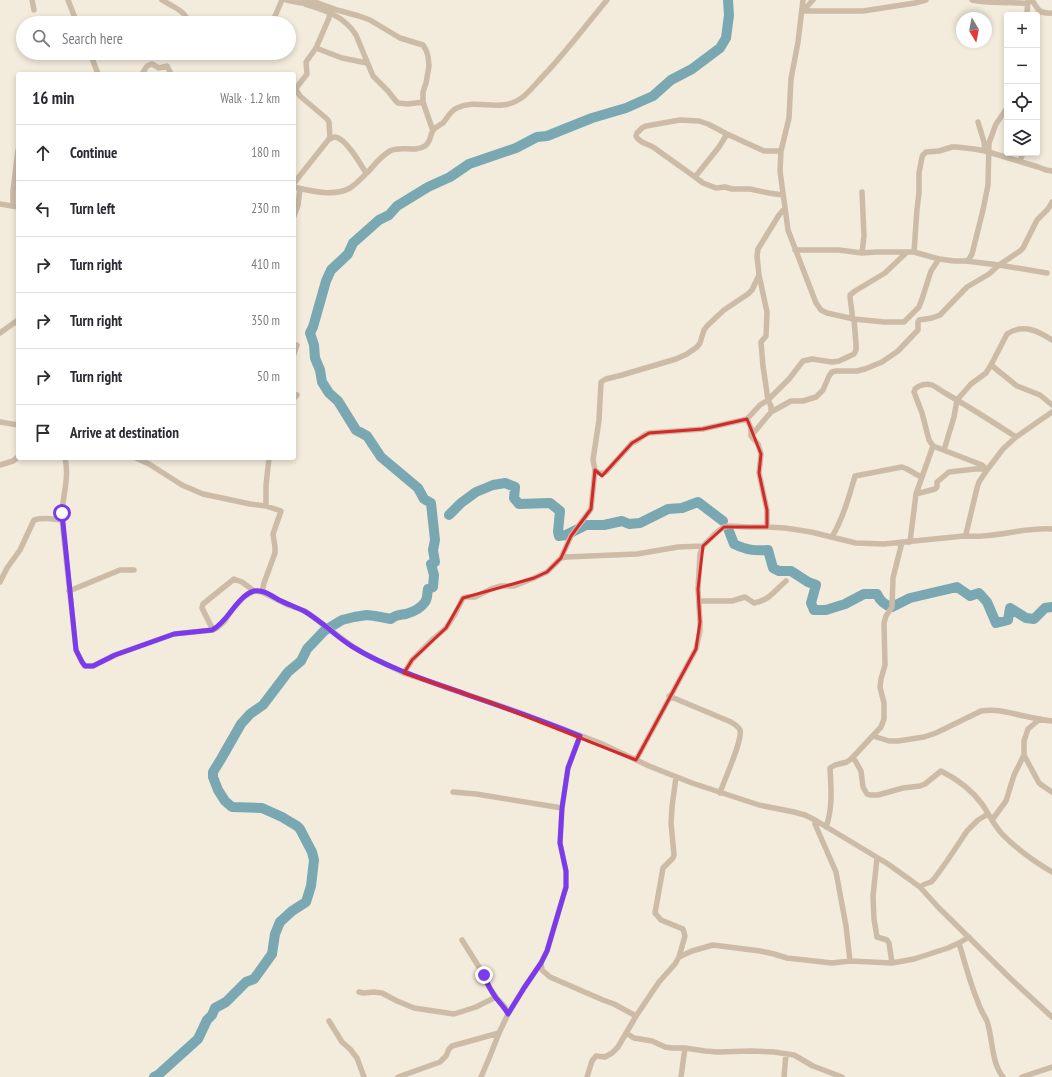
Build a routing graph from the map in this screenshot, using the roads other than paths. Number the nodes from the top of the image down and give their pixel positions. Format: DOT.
graph roads {
  1 [pos="32,0"];
  2 [pos="68,0"];
  3 [pos="162,0"];
  4 [pos="282,0"];
  5 [pos="286,0"];
  6 [pos="607,0"];
  7 [pos="804,0"];
  8 [pos="813,0"];
  9 [pos="926,0"];
  10 [pos="972,0"];
  11 [pos="1029,1"];
  12 [pos="34,10"];
  13 [pos="330,10"];
  14 [pos="803,11"];
  15 [pos="1027,12"];
  16 [pos="1037,12"];
  17 [pos="1052,13"];
  18 [pos="1040,14"];
  19 [pos="74,16"];
  20 [pos="185,16"];
  21 [pos="275,16"];
  22 [pos="316,48"];
  23 [pos="93,60"];
  24 [pos="367,63"];
  25 [pos="97,72"];
  26 [pos="143,72"];
  27 [pos="170,72"];
  28 [pos="423,102"];
  29 [pos="1004,112"];
  30 [pos="978,122"];
  31 [pos="433,131"];
  32 [pos="727,134"];
  33 [pos="330,139"];
  34 [pos="781,151"];
  35 [pos="987,152"];
  36 [pos="1022,156"];
  37 [pos="1020,161"];
  38 [pos="16,166"];
  39 [pos="1052,170"];
  40 [pos="366,173"];
  41 [pos="695,177"];
  42 [pos="296,180"];
  43 [pos="297,188"];
  44 [pos="862,192"];
  45 [pos="783,195"];
  46 [pos="1052,202"];
  47 [pos="0,204"];
  48 [pos="16,206"];
  49 [pos="785,208"];
  50 [pos="296,210"];
  51 [pos="795,250"];
  52 [pos="914,252"];
  53 [pos="862,253"];
  54 [pos="906,253"];
  55 [pos="940,259"];
  56 [pos="966,261"];
  57 [pos="999,265"];
  58 [pos="1047,273"];
  59 [pos="759,275"];
  60 [pos="853,319"];
  61 [pos="16,321"];
  62 [pos="0,333"];
  63 [pos="1052,340"];
  64 [pos="297,345"];
  65 [pos="296,348"];
  66 [pos="991,365"];
  67 [pos="768,400"];
  68 [pos="958,400"];
  69 [pos="1052,405"];
  70 [pos="771,412"];
  71 [pos="1052,412"];
  72 [pos="747,419"];
  73 [pos="0,422"];
  74 [pos="16,425"];
  75 [pos="752,436"];
  76 [pos="1016,437"];
  77 [pos="933,446"];
  78 [pos="944,450"];
  79 [pos="16,459"];
  80 [pos="66,460"];
  81 [pos="269,460"];
  82 [pos="149,461"];
  83 [pos="0,465"];
  84 [pos="987,469"];
  85 [pos="595,470"];
  86 [pos="922,477"];
  87 [pos="916,494"];
  88 [pos="266,506"];
  89 [pos="62,520"];
  90 [pos="767,527"];
  91 [pos="1052,529"];
  92 [pos="964,536"];
  93 [pos="832,537"];
  94 [pos="902,542"];
  95 [pos="910,542"];
  96 [pos="702,546"];
  97 [pos="561,558"];
  98 [pos="134,570"];
  99 [pos="786,581"];
  100 [pos="0,582"];
  101 [pos="70,591"];
  102 [pos="254,591"];
  103 [pos="262,592"];
  104 [pos="699,601"];
  105 [pos="212,630"];
  106 [pos="404,673"];
  107 [pos="669,696"];
  108 [pos="1040,719"];
  109 [pos="1052,721"];
  110 [pos="580,736"];
  111 [pos="873,736"];
  112 [pos="1024,755"];
  113 [pos="853,757"];
  114 [pos="636,760"];
  115 [pos="676,777"];
  116 [pos="453,792"];
  117 [pos="1052,792"];
  118 [pos="720,793"];
  119 [pos="562,808"];
  120 [pos="988,814"];
  121 [pos="815,820"];
  122 [pos="992,820"];
  123 [pos="826,827"];
  124 [pos="877,858"];
  125 [pos="1052,872"];
  126 [pos="920,887"];
  127 [pos="969,937"];
  128 [pos="462,940"];
  129 [pos="959,943"];
  130 [pos="679,957"];
  131 [pos="850,961"];
  132 [pos="541,963"];
  133 [pos="892,963"];
  134 [pos="359,992"];
  135 [pos="496,997"];
  136 [pos="508,1014"];
  137 [pos="636,1016"];
  138 [pos="1052,1017"];
  139 [pos="329,1021"];
  140 [pos="499,1033"];
  141 [pos="626,1033"];
  142 [pos="685,1048"];
  143 [pos="786,1054"];
  144 [pos="1052,1067"];
  145 [pos="838,1076"];
  146 [pos="364,1077"];
  147 [pos="398,1077"];
  148 [pos="481,1077"];
  149 [pos="587,1077"];
  150 [pos="681,1077"];
  151 [pos="784,1077"];
  152 [pos="1003,1077"];
  153 [pos="1022,1077"];
  1 -- 12 [label="street"];
  2 -- 19 [label="street"];
  3 -- 20 [label="street"];
  4 -- 21 [label="street"];
  5 -- 13 [label="street"];
  6 -- 31 [label="street"];
  7 -- 14 [label="street"];
  8 -- 14 [label="street"];
  9 -- 14 [label="street"];
  10 -- 11 [label="street"];
  11 -- 15 [label="street"];
  11 -- 16 [label="street"];
  13 -- 22 [label="street"];
  13 -- 24 [label="street"];
  13 -- 28 [label="street"];
  14 -- 34 [label="street"];
  17 -- 18 [label="street"];
  22 -- 24 [label="street"];
  22 -- 33 [label="street"];
  23 -- 25 [label="street"];
  24 -- 28 [label="street"];
  26 -- 27 [label="street"];
  28 -- 31 [label="street"];
  29 -- 35 [label="street"];
  30 -- 35 [label="street"];
  31 -- 40 [label="street"];
  32 -- 34 [label="street"];
  32 -- 41 [label="street"];
  32 -- 41 [label="street"];
  33 -- 40 [label="street"];
  33 -- 42 [label="street"];
  34 -- 45 [label="street"];
  35 -- 37 [label="street"];
  35 -- 52 [label="street"];
  35 -- 56 [label="street"];
  36 -- 37 [label="street"];
  37 -- 39 [label="street"];
  38 -- 48 [label="street"];
  40 -- 43 [label="street"];
  41 -- 45 [label="street"];
  43 -- 50 [label="street"];
  44 -- 53 [label="street"];
  45 -- 49 [label="street"];
  46 -- 57 [label="street"];
  47 -- 48 [label="street"];
  49 -- 51 [label="street"];
  49 -- 59 [label="street"];
  51 -- 53 [label="street"];
  51 -- 60 [label="street"];
  52 -- 54 [label="street"];
  52 -- 55 [label="street"];
  53 -- 54 [label="street"];
  54 -- 60 [label="street"];
  55 -- 56 [label="street"];
  55 -- 60 [label="street"];
  56 -- 57 [label="street"];
  57 -- 58 [label="street"];
  57 -- 70 [label="street"];
  59 -- 67 [label="street"];
  59 -- 85 [label="street"];
  60 -- 67 [label="street"];
  61 -- 62 [label="street"];
  63 -- 66 [label="street"];
  64 -- 65 [label="street"];
  66 -- 68 [label="street"];
  66 -- 69 [label="street"];
  67 -- 70 [label="street"];
  67 -- 72 [label="street"];
  68 -- 76 [label="street"];
  68 -- 77 [label="street"];
  68 -- 78 [label="street"];
  70 -- 75 [label="street"];
  71 -- 76 [label="street"];
  72 -- 75 [label="street"];
  72 -- 85 [label="street"];
  73 -- 74 [label="street"];
  75 -- 90 [label="street"];
  76 -- 84 [label="street"];
  77 -- 78 [label="street"];
  77 -- 86 [label="street"];
  78 -- 84 [label="street"];
  79 -- 83 [label="street"];
  80 -- 89 [label="street"];
  81 -- 88 [label="street"];
  82 -- 88 [label="street"];
  84 -- 87 [label="street"];
  84 -- 92 [label="street"];
  85 -- 97 [label="street"];
  86 -- 87 [label="street"];
  86 -- 93 [label="street"];
  87 -- 95 [label="street"];
  88 -- 103 [label="street"];
  89 -- 100 [label="street"];
  89 -- 101 [label="street"];
  90 -- 93 [label="street"];
  90 -- 96 [label="street"];
  91 -- 92 [label="street"];
  92 -- 95 [label="street"];
  93 -- 94 [label="street"];
  94 -- 95 [label="street"];
  94 -- 111 [label="street"];
  96 -- 97 [label="street"];
  96 -- 104 [label="street"];
  97 -- 106 [label="street"];
  98 -- 101 [label="street"];
  99 -- 104 [label="street"];
  101 -- 105 [label="street"];
  102 -- 103 [label="street"];
  102 -- 105 [label="street"];
  102 -- 105 [label="street"];
  103 -- 106 [label="street"];
  104 -- 107 [label="street"];
  106 -- 110 [label="street"];
  107 -- 114 [label="street"];
  107 -- 118 [label="street"];
  108 -- 109 [label="street"];
  108 -- 111 [label="street"];
  108 -- 112 [label="street"];
  110 -- 114 [label="street"];
  110 -- 119 [label="street"];
  111 -- 113 [label="street"];
  112 -- 117 [label="street"];
  112 -- 122 [label="street"];
  113 -- 120 [label="street"];
  113 -- 123 [label="street"];
  114 -- 115 [label="street"];
  115 -- 118 [label="street"];
  115 -- 130 [label="street"];
  116 -- 119 [label="street"];
  118 -- 121 [label="street"];
  119 -- 132 [label="street"];
  120 -- 122 [label="street"];
  120 -- 126 [label="street"];
  121 -- 123 [label="street"];
  121 -- 131 [label="street"];
  122 -- 125 [label="street"];
  123 -- 124 [label="street"];
  124 -- 126 [label="street"];
  124 -- 133 [label="street"];
  126 -- 127 [label="street"];
  127 -- 129 [label="street"];
  127 -- 138 [label="street"];
  128 -- 135 [label="street"];
  129 -- 133 [label="street"];
  129 -- 152 [label="street"];
  130 -- 131 [label="street"];
  130 -- 137 [label="street"];
  131 -- 133 [label="street"];
  132 -- 136 [label="street"];
  132 -- 137 [label="street"];
  134 -- 135 [label="street"];
  135 -- 136 [label="street"];
  136 -- 140 [label="street"];
  137 -- 141 [label="street"];
  139 -- 146 [label="street"];
  140 -- 147 [label="street"];
  140 -- 148 [label="street"];
  141 -- 142 [label="street"];
  141 -- 149 [label="street"];
  142 -- 143 [label="street"];
  142 -- 150 [label="street"];
  143 -- 145 [label="street"];
  143 -- 151 [label="street"];
  144 -- 153 [label="street"];
}
